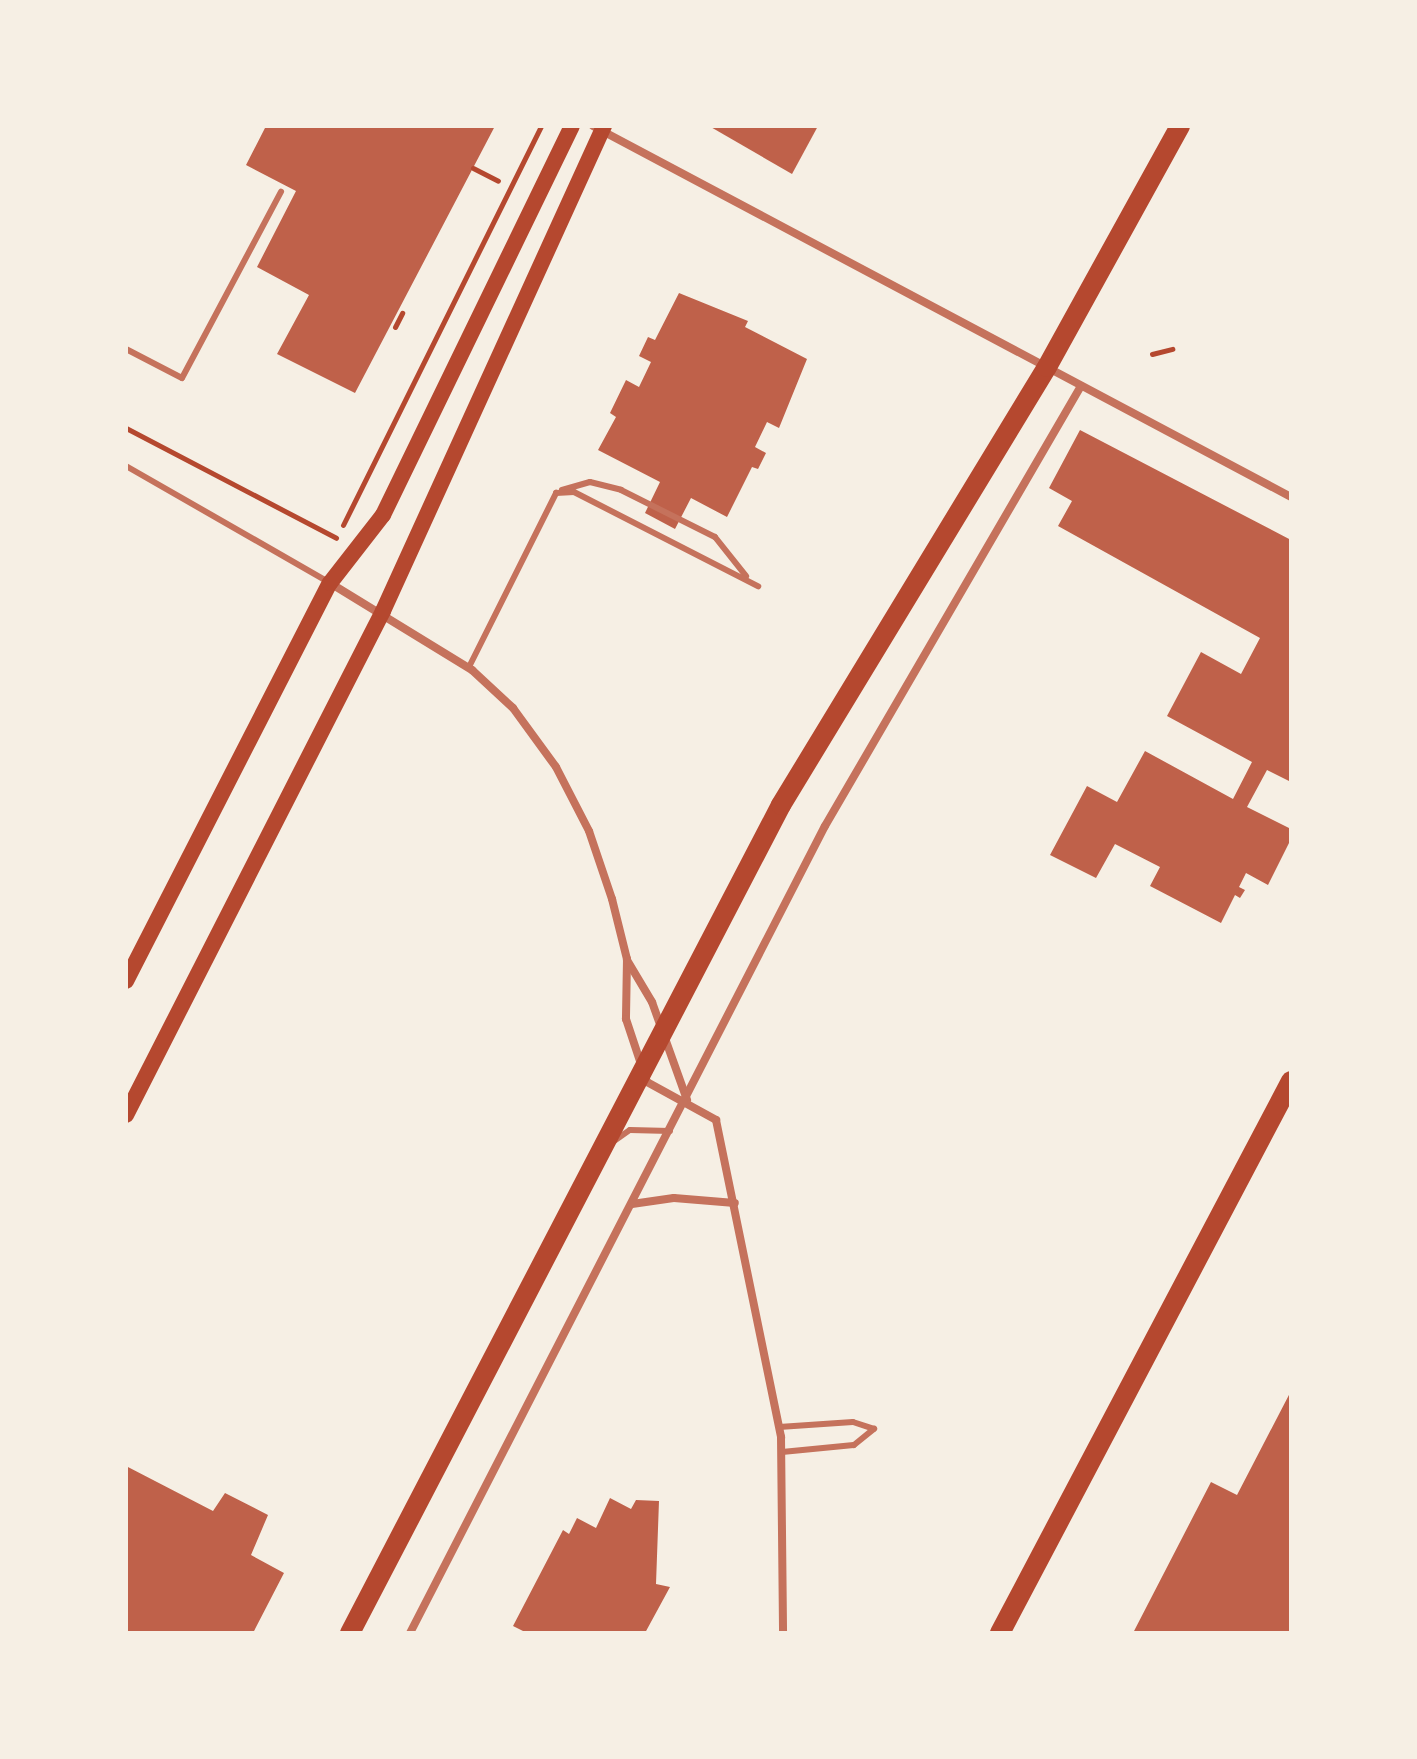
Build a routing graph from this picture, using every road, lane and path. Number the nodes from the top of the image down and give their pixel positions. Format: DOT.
graph roads {
  1 [pos="541,126"];
  2 [pos="572,126"];
  3 [pos="1180,126"];
  4 [pos="600,128"];
  5 [pos="473,168"];
  6 [pos="498,181"];
  7 [pos="281,192"];
  8 [pos="402,313"];
  9 [pos="395,327"];
  10 [pos="126,349"];
  11 [pos="1172,349"];
  12 [pos="1152,354"];
  13 [pos="1047,367"];
  14 [pos="1081,386"];
  15 [pos="126,428"];
  16 [pos="126,466"];
  17 [pos="556,493"];
  18 [pos="1291,497"];
  19 [pos="330,583"];
  20 [pos="383,611"];
  21 [pos="469,667"];
  22 [pos="627,959"];
  23 [pos="126,981"];
  24 [pos="1291,1081"];
  25 [pos="687,1100"];
  26 [pos="126,1115"];
  27 [pos="670,1131"];
  28 [pos="735,1203"];
  29 [pos="632,1204"];
  30 [pos="779,1427"];
  31 [pos="782,1452"];
  32 [pos="350,1633"];
  33 [pos="356,1633"];
  34 [pos="410,1633"];
  35 [pos="783,1633"];
  36 [pos="1000,1633"];
  1 -- 15 [label="path"];
  2 -- 19 [label="main road"];
  3 -- 13 [label="main road"];
  4 -- 13 [label="street"];
  4 -- 20 [label="main road"];
  5 -- 6 [label="path"];
  7 -- 10 [label="lane"];
  8 -- 9 [label="path"];
  11 -- 12 [label="path"];
  13 -- 14 [label="street"];
  13 -- 32 [label="main road"];
  14 -- 18 [label="street"];
  14 -- 25 [label="street"];
  16 -- 19 [label="lane"];
  17 -- 17 [label="lane"];
  17 -- 21 [label="lane"];
  19 -- 20 [label="street"];
  19 -- 23 [label="main road"];
  20 -- 21 [label="street"];
  20 -- 26 [label="main road"];
  21 -- 22 [label="street"];
  22 -- 25 [label="street"];
  22 -- 25 [label="street"];
  24 -- 36 [label="main road"];
  25 -- 27 [label="street"];
  25 -- 28 [label="street"];
  27 -- 29 [label="street"];
  27 -- 33 [label="lane"];
  28 -- 29 [label="street"];
  28 -- 30 [label="street"];
  29 -- 34 [label="street"];
  30 -- 31 [label="street"];
  30 -- 31 [label="lane"];
  31 -- 35 [label="street"];
}
